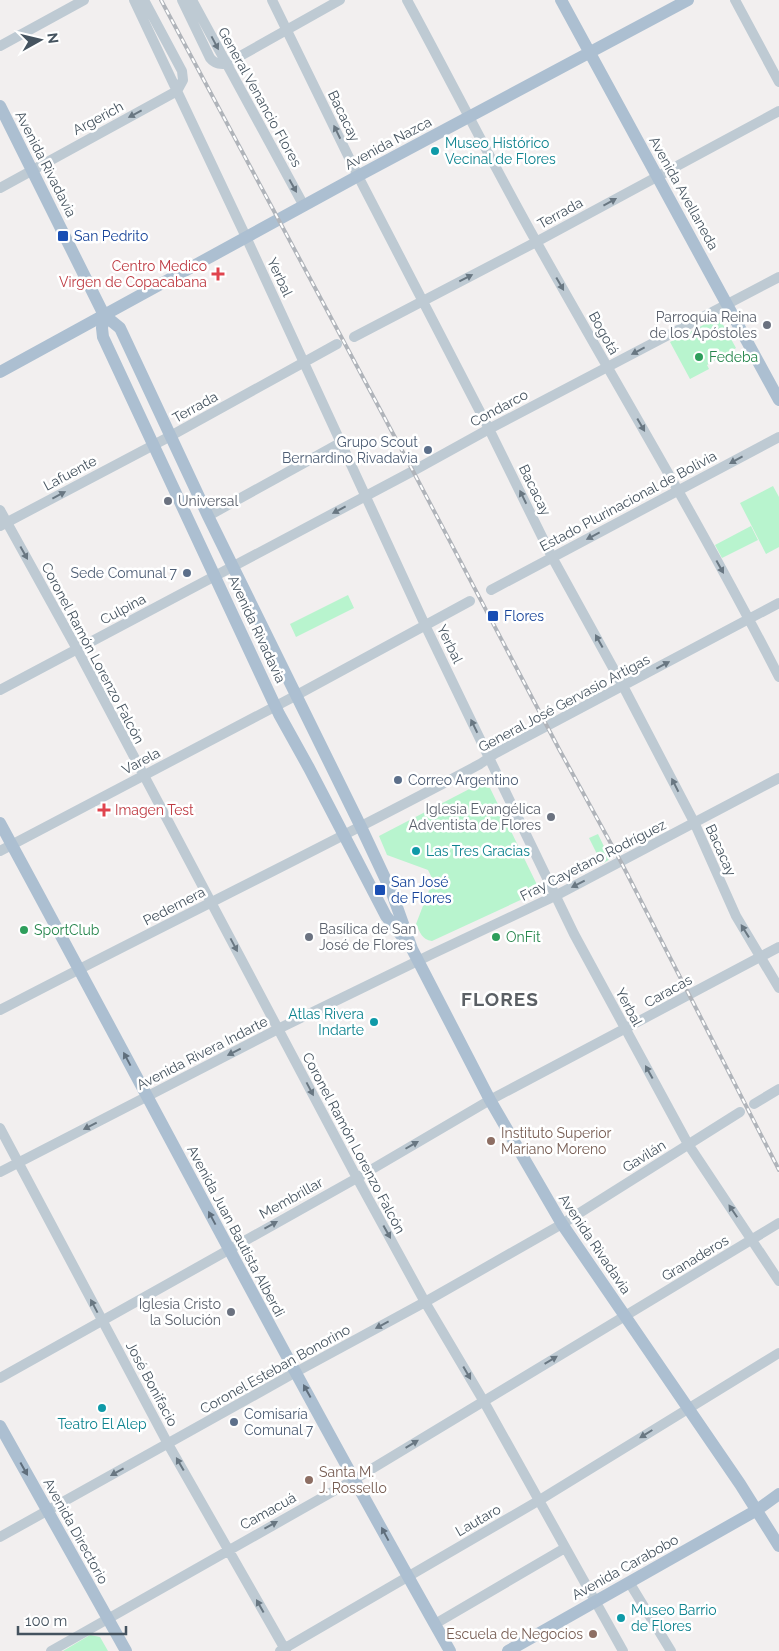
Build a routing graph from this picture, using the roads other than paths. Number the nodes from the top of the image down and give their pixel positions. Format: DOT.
graph roads {
  1 [pos="84,0"];
  2 [pos="134,0"];
  3 [pos="144,0"];
  4 [pos="182,0"];
  5 [pos="192,0"];
  6 [pos="272,0"];
  7 [pos="340,0"];
  8 [pos="407,0"];
  9 [pos="561,0"];
  10 [pos="688,0"];
  11 [pos="735,0"];
  12 [pos="286,31"];
  13 [pos="0,46"];
  14 [pos="589,53"];
  15 [pos="226,64"];
  16 [pos="779,82"];
  17 [pos="177,91"];
  18 [pos="0,106"];
  19 [pos="779,111"];
  20 [pos="470,116"];
  21 [pos="32,170"];
  22 [pos="358,176"];
  23 [pos="657,176"];
  24 [pos="0,188"];
  25 [pos="304,206"];
  26 [pos="246,237"];
  27 [pos="536,242"];
  28 [pos="779,277"];
  29 [pos="423,300"];
  30 [pos="727,304"];
  31 [pos="104,315"];
  32 [pos="354,337"];
  33 [pos="337,344"];
  34 [pos="305,362"];
  35 [pos="607,367"];
  36 [pos="0,372"];
  37 [pos="779,400"];
  38 [pos="489,429"];
  39 [pos="171,436"];
  40 [pos="779,436"];
  41 [pos="342,442"];
  42 [pos="154,445"];
  43 [pos="679,491"];
  44 [pos="367,495"];
  45 [pos="0,510"];
  46 [pos="208,516"];
  47 [pos="3,524"];
  48 [pos="552,557"];
  49 [pos="233,566"];
  50 [pos="215,575"];
  51 [pos="491,590"];
  52 [pos="470,601"];
  53 [pos="779,603"];
  54 [pos="749,619"];
  55 [pos="426,625"];
  56 [pos="77,649"];
  57 [pos="779,677"];
  58 [pos="624,686"];
  59 [pos="0,690"];
  60 [pos="296,696"];
  61 [pos="276,705"];
  62 [pos="489,758"];
  63 [pos="144,776"];
  64 [pos="779,778"];
  65 [pos="0,822"];
  66 [pos="694,822"];
  67 [pos="361,827"];
  68 [pos="344,835"];
  69 [pos="12,844"];
  70 [pos="0,850"];
  71 [pos="555,896"];
  72 [pos="212,902"];
  73 [pos="409,944"];
  74 [pos="779,947"];
  75 [pos="761,956"];
  76 [pos="417,961"];
  77 [pos="79,969"];
  78 [pos="779,988"];
  79 [pos="0,1010"];
  80 [pos="278,1029"];
  81 [pos="625,1030"];
  82 [pos="779,1089"];
  83 [pos="147,1097"];
  84 [pos="490,1100"];
  85 [pos="754,1104"];
  86 [pos="740,1112"];
  87 [pos="0,1128"];
  88 [pos="688,1144"];
  89 [pos="19,1162"];
  90 [pos="0,1172"];
  91 [pos="357,1178"];
  92 [pos="779,1223"];
  93 [pos="562,1224"];
  94 [pos="752,1239"];
  95 [pos="228,1249"];
  96 [pos="779,1281"];
  97 [pos="425,1302"];
  98 [pos="625,1316"];
  99 [pos="103,1322"];
  100 [pos="779,1353"];
  101 [pos="296,1372"];
  102 [pos="0,1378"];
  103 [pos="482,1400"];
  104 [pos="688,1408"];
  105 [pos="0,1426"];
  106 [pos="168,1444"];
  107 [pos="355,1479"];
  108 [pos="779,1494"];
  109 [pos="538,1501"];
  110 [pos="47,1510"];
  111 [pos="757,1510"];
  112 [pos="0,1537"];
  113 [pos="779,1546"];
  114 [pos="565,1548"];
  115 [pos="228,1549"];
  116 [pos="408,1577"];
  117 [pos="629,1582"];
  118 [pos="595,1601"];
  119 [pos="107,1619"];
  120 [pos="435,1624"];
  121 [pos="283,1650"];
  122 [pos="51,1651"];
  123 [pos="126,1651"];
  124 [pos="450,1651"];
  125 [pos="508,1651"];
  126 [pos="622,1651"];
  127 [pos="671,1651"];
  1 -- 13 [label="street"];
  2 -- 17 [label="street, Yerbal"];
  3 -- 17 [label="street"];
  4 -- 15 [label="street"];
  5 -- 15 [label="street, General Venancio Flores, one-way"];
  6 -- 12 [label="street, Bacacay"];
  7 -- 12 [label="street"];
  8 -- 20 [label="street, Bogotá"];
  9 -- 14 [label="main road, Avenida Avellaneda"];
  10 -- 14 [label="main road, Avenida Nazca"];
  11 -- 16 [label="street"];
  12 -- 15 [label="street"];
  22 -- 12 [label="street, Bacacay, one-way"];
  14 -- 20 [label="main road, Avenida Nazca"];
  14 -- 23 [label="main road, Avenida Avellaneda"];
  15 -- 25 [label="street, General Venancio Flores, one-way"];
  17 -- 21 [label="street, Argerich, one-way"];
  17 -- 26 [label="street, Yerbal"];
  18 -- 21 [label="main road, Avenida Rivadavia"];
  19 -- 23 [label="street, Terrada"];
  20 -- 22 [label="main road, Avenida Nazca"];
  20 -- 27 [label="street, Bogotá"];
  21 -- 24 [label="street, Argerich"];
  21 -- 31 [label="main road, Avenida Rivadavia"];
  22 -- 25 [label="main road, Avenida Nazca"];
  22 -- 29 [label="street, Bacacay"];
  27 -- 23 [label="street, Terrada, one-way"];
  23 -- 30 [label="main road, Avenida Avellaneda"];
  25 -- 26 [label="main road, Avenida Nazca"];
  26 -- 31 [label="main road, Avenida Nazca"];
  26 -- 34 [label="street, Yerbal"];
  29 -- 27 [label="street, Terrada, one-way"];
  27 -- 35 [label="street, Bogotá, one-way"];
  28 -- 30 [label="street, Condarco"];
  29 -- 32 [label="street, Terrada"];
  29 -- 38 [label="street, Bacacay"];
  30 -- 35 [label="street, Condarco, one-way"];
  30 -- 37 [label="main road, Avenida Avellaneda"];
  31 -- 36 [label="main road, Avenida Nazca"];
  31 -- 39 [label="main road, Avenida Rivadavia"];
  31 -- 42 [label="main road, Avenida Rivadavia"];
  33 -- 34 [label="street, Terrada"];
  34 -- 39 [label="street, Terrada"];
  34 -- 41 [label="street, Yerbal"];
  35 -- 38 [label="street, Condarco"];
  35 -- 43 [label="street, Bogotá, one-way"];
  38 -- 44 [label="street, Condarco"];
  48 -- 38 [label="street, Bacacay, one-way"];
  39 -- 42 [label="street, Terrada"];
  39 -- 46 [label="main road, Avenida Rivadavia"];
  40 -- 43 [label="street, Estado Plurinacional de Bolivia, one-way"];
  41 -- 44 [label="street, Yerbal"];
  41 -- 46 [label="street"];
  47 -- 42 [label="street, Lafuente, one-way"];
  42 -- 50 [label="main road, Avenida Rivadavia"];
  43 -- 48 [label="street, Estado Plurinacional de Bolivia, one-way"];
  43 -- 54 [label="street, Bogotá, one-way"];
  44 -- 49 [label="street, Condarco, one-way"];
  44 -- 55 [label="street, Yerbal"];
  45 -- 47 [label="street, Coronel Ramón Lorenzo Falcón"];
  46 -- 49 [label="main road, Avenida Rivadavia"];
  47 -- 56 [label="street, Coronel Ramón Lorenzo Falcón, one-way"];
  48 -- 51 [label="street, Estado Plurinacional de Bolivia"];
  58 -- 48 [label="street, Bacacay, one-way"];
  49 -- 50 [label="street, Culpina"];
  49 -- 60 [label="main road, Avenida Rivadavia"];
  50 -- 56 [label="street, Culpina"];
  50 -- 61 [label="main road, Avenida Rivadavia"];
  52 -- 55 [label="street"];
  53 -- 54 [label="street, General José Gervasio Artigas"];
  54 -- 57 [label="street, Bogotá"];
  58 -- 54 [label="street, General José Gervasio Artigas, one-way"];
  55 -- 60 [label="street"];
  62 -- 55 [label="street, Yerbal, one-way"];
  56 -- 59 [label="street, Culpina"];
  56 -- 63 [label="street, Coronel Ramón Lorenzo Falcón"];
  58 -- 62 [label="street, General José Gervasio Artigas"];
  66 -- 58 [label="street, Bacacay, one-way"];
  60 -- 61 [label="street, Varela"];
  60 -- 67 [label="main road, Avenida Rivadavia"];
  61 -- 63 [label="street, Varela"];
  61 -- 68 [label="main road, Avenida Rivadavia"];
  62 -- 67 [label="street, General José Gervasio Artigas"];
  62 -- 71 [label="street, Yerbal"];
  63 -- 69 [label="street, Varela"];
  63 -- 72 [label="street, Coronel Ramón Lorenzo Falcón"];
  64 -- 66 [label="street, Fray Cayetano Rodríguez"];
  65 -- 69 [label="main road, Avenida Juan Bautista Alberdi"];
  66 -- 71 [label="street, Fray Cayetano Rodríguez, one-way"];
  75 -- 66 [label="street, Bacacay, one-way"];
  67 -- 68 [label="street, Pedernera"];
  67 -- 73 [label="main road, Avenida Rivadavia"];
  68 -- 72 [label="street, Pedernera"];
  68 -- 73 [label="main road, Avenida Rivadavia"];
  69 -- 70 [label="street, Varela"];
  69 -- 77 [label="main road, Avenida Juan Bautista Alberdi"];
  71 -- 76 [label="street, Fray Cayetano Rodríguez"];
  71 -- 81 [label="street, Yerbal"];
  72 -- 77 [label="street, Pedernera"];
  72 -- 80 [label="street, Coronel Ramón Lorenzo Falcón, one-way"];
  73 -- 76 [label="main road, Avenida Rivadavia"];
  74 -- 75 [label="street, Caracas"];
  75 -- 78 [label="street, Bacacay"];
  75 -- 81 [label="street, Caracas"];
  76 -- 80 [label="street, Avenida Rivera Indarte"];
  76 -- 84 [label="main road, Avenida Rivadavia"];
  77 -- 79 [label="street, Pedernera"];
  83 -- 77 [label="main road, Avenida Juan Bautista Alberdi, one-way"];
  80 -- 83 [label="street, Avenida Rivera Indarte, one-way"];
  80 -- 91 [label="street, Coronel Ramón Lorenzo Falcón, one-way"];
  81 -- 84 [label="street, Caracas"];
  88 -- 81 [label="street, Yerbal, one-way"];
  82 -- 85 [label="street"];
  83 -- 89 [label="street, Avenida Rivera Indarte, one-way"];
  95 -- 83 [label="main road, Avenida Juan Bautista Alberdi, one-way"];
  91 -- 84 [label="street, Membrillar, one-way"];
  84 -- 93 [label="main road, Avenida Rivadavia"];
  86 -- 88 [label="street, Gavilán"];
  87 -- 89 [label="street, José Bonifacio"];
  88 -- 93 [label="street, Gavilán"];
  94 -- 88 [label="street, Yerbal, one-way"];
  89 -- 90 [label="street, Avenida Rivera Indarte"];
  99 -- 89 [label="street, José Bonifacio, one-way"];
  95 -- 91 [label="street, Membrillar, one-way"];
  91 -- 97 [label="street, Coronel Ramón Lorenzo Falcón, one-way"];
  92 -- 94 [label="street, Granaderos"];
  93 -- 97 [label="street, Coronel Esteban Bonorino"];
  93 -- 98 [label="main road, Avenida Rivadavia"];
  94 -- 96 [label="street, Yerbal"];
  94 -- 98 [label="street, Granaderos"];
  95 -- 99 [label="street, Membrillar"];
  95 -- 101 [label="main road, Avenida Juan Bautista Alberdi"];
  97 -- 101 [label="street, Coronel Esteban Bonorino, one-way"];
  97 -- 103 [label="street, Coronel Ramón Lorenzo Falcón, one-way"];
  103 -- 98 [label="street, Camacuá, one-way"];
  98 -- 104 [label="main road, Avenida Rivadavia"];
  99 -- 102 [label="street, Membrillar"];
  99 -- 106 [label="street, José Bonifacio"];
  100 -- 104 [label="street, Lautaro"];
  101 -- 106 [label="street, Coronel Esteban Bonorino"];
  107 -- 101 [label="main road, Avenida Juan Bautista Alberdi, one-way"];
  107 -- 103 [label="street, Camacuá, one-way"];
  103 -- 109 [label="street, Coronel Ramón Lorenzo Falcón"];
  104 -- 109 [label="street, Lautaro, one-way"];
  104 -- 111 [label="main road, Avenida Rivadavia"];
  105 -- 110 [label="main road, Avenida Directorio, one-way"];
  106 -- 110 [label="street, Coronel Esteban Bonorino, one-way"];
  115 -- 106 [label="street, José Bonifacio, one-way"];
  115 -- 107 [label="street, Camacuá, one-way"];
  116 -- 107 [label="main road, Avenida Juan Bautista Alberdi, one-way"];
  108 -- 111 [label="main road, Avenida Carabobo"];
  109 -- 114 [label="street, Coronel Ramón Lorenzo Falcón"];
  109 -- 116 [label="street, Lautaro"];
  110 -- 112 [label="street, Coronel Esteban Bonorino"];
  110 -- 119 [label="main road, Avenida Directorio"];
  111 -- 113 [label="main road, Avenida Rivadavia"];
  111 -- 117 [label="main road, Avenida Carabobo"];
  114 -- 118 [label="street, Coronel Ramón Lorenzo Falcón"];
  114 -- 120 [label="street"];
  115 -- 119 [label="street, Camacuá"];
  121 -- 115 [label="street, José Bonifacio, one-way"];
  116 -- 120 [label="main road, Avenida Juan Bautista Alberdi"];
  116 -- 121 [label="street, Lautaro"];
  117 -- 118 [label="main road, Avenida Carabobo"];
  117 -- 127 [label="street"];
  118 -- 125 [label="main road, Avenida Carabobo"];
  118 -- 126 [label="street, Coronel Ramón Lorenzo Falcón"];
  119 -- 122 [label="street, Camacuá"];
  119 -- 123 [label="main road, Avenida Directorio"];
  120 -- 124 [label="main road, Avenida Juan Bautista Alberdi"];
}
